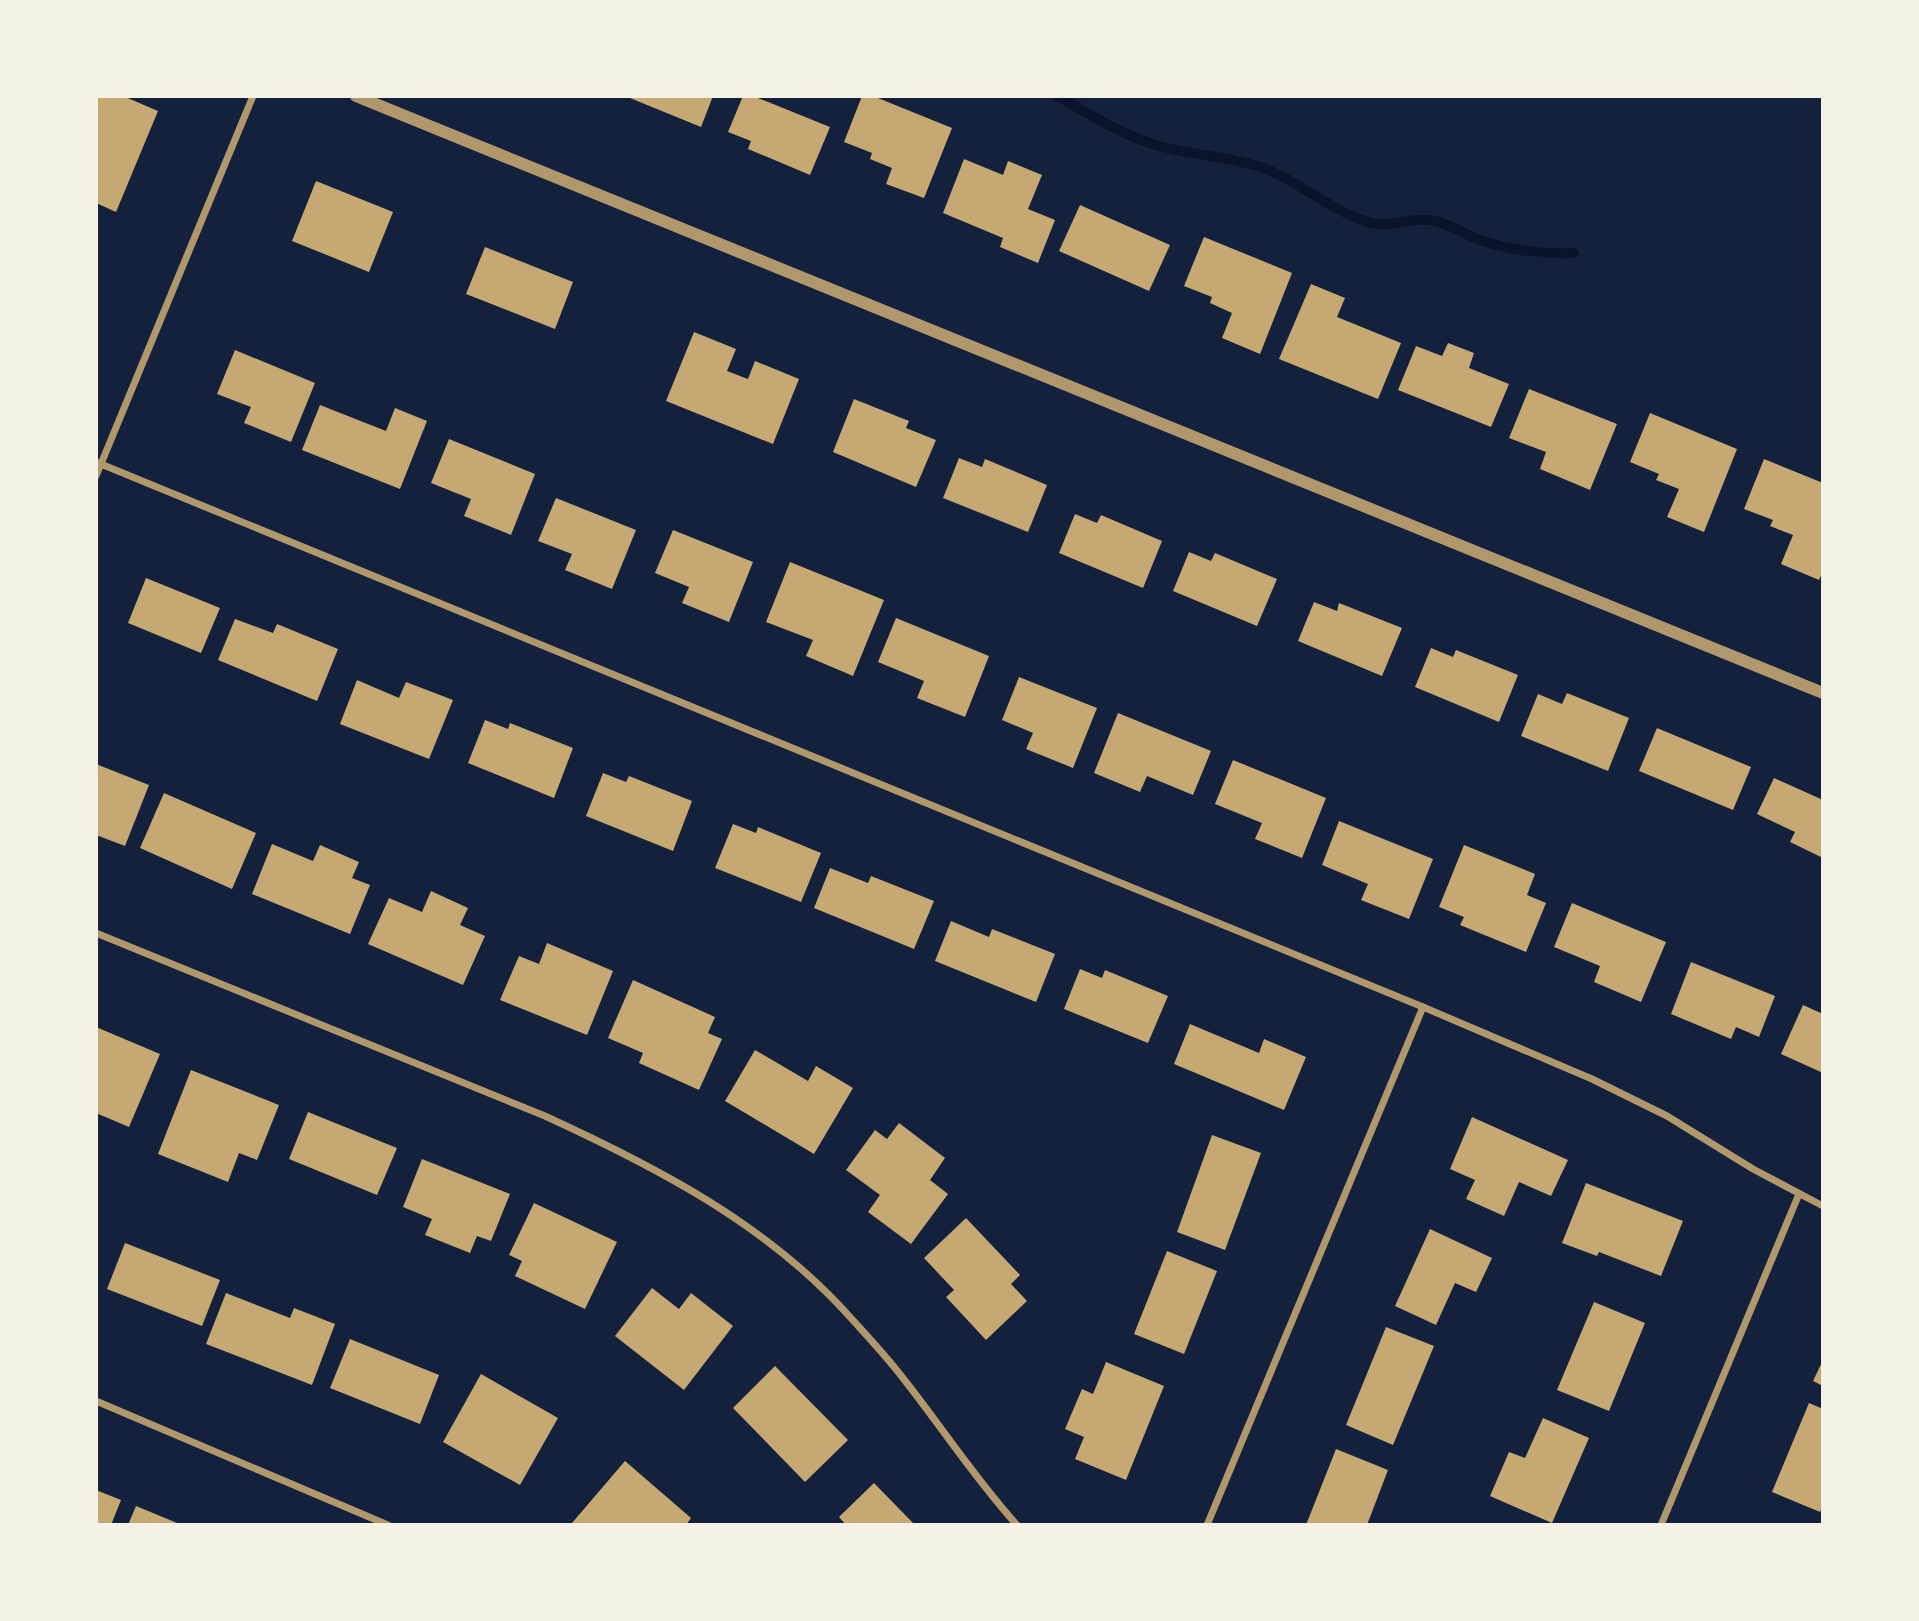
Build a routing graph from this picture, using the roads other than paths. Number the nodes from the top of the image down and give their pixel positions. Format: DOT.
graph roads {
  1 [pos="253,96"];
  2 [pos="356,96"];
  3 [pos="99,463"];
  4 [pos="96,476"];
  5 [pos="1823,693"];
  6 [pos="96,933"];
  7 [pos="1423,1007"];
  8 [pos="1799,1194"];
  9 [pos="1823,1206"];
  10 [pos="96,1401"];
  11 [pos="388,1525"];
  12 [pos="1017,1525"];
  13 [pos="1207,1525"];
  14 [pos="1661,1525"];
  1 -- 3 [label="street"];
  2 -- 5 [label="street"];
  3 -- 4 [label="street"];
  3 -- 7 [label="street"];
  6 -- 12 [label="street"];
  7 -- 8 [label="street"];
  7 -- 13 [label="street"];
  8 -- 9 [label="street"];
  8 -- 14 [label="street"];
  10 -- 11 [label="street"];
}
